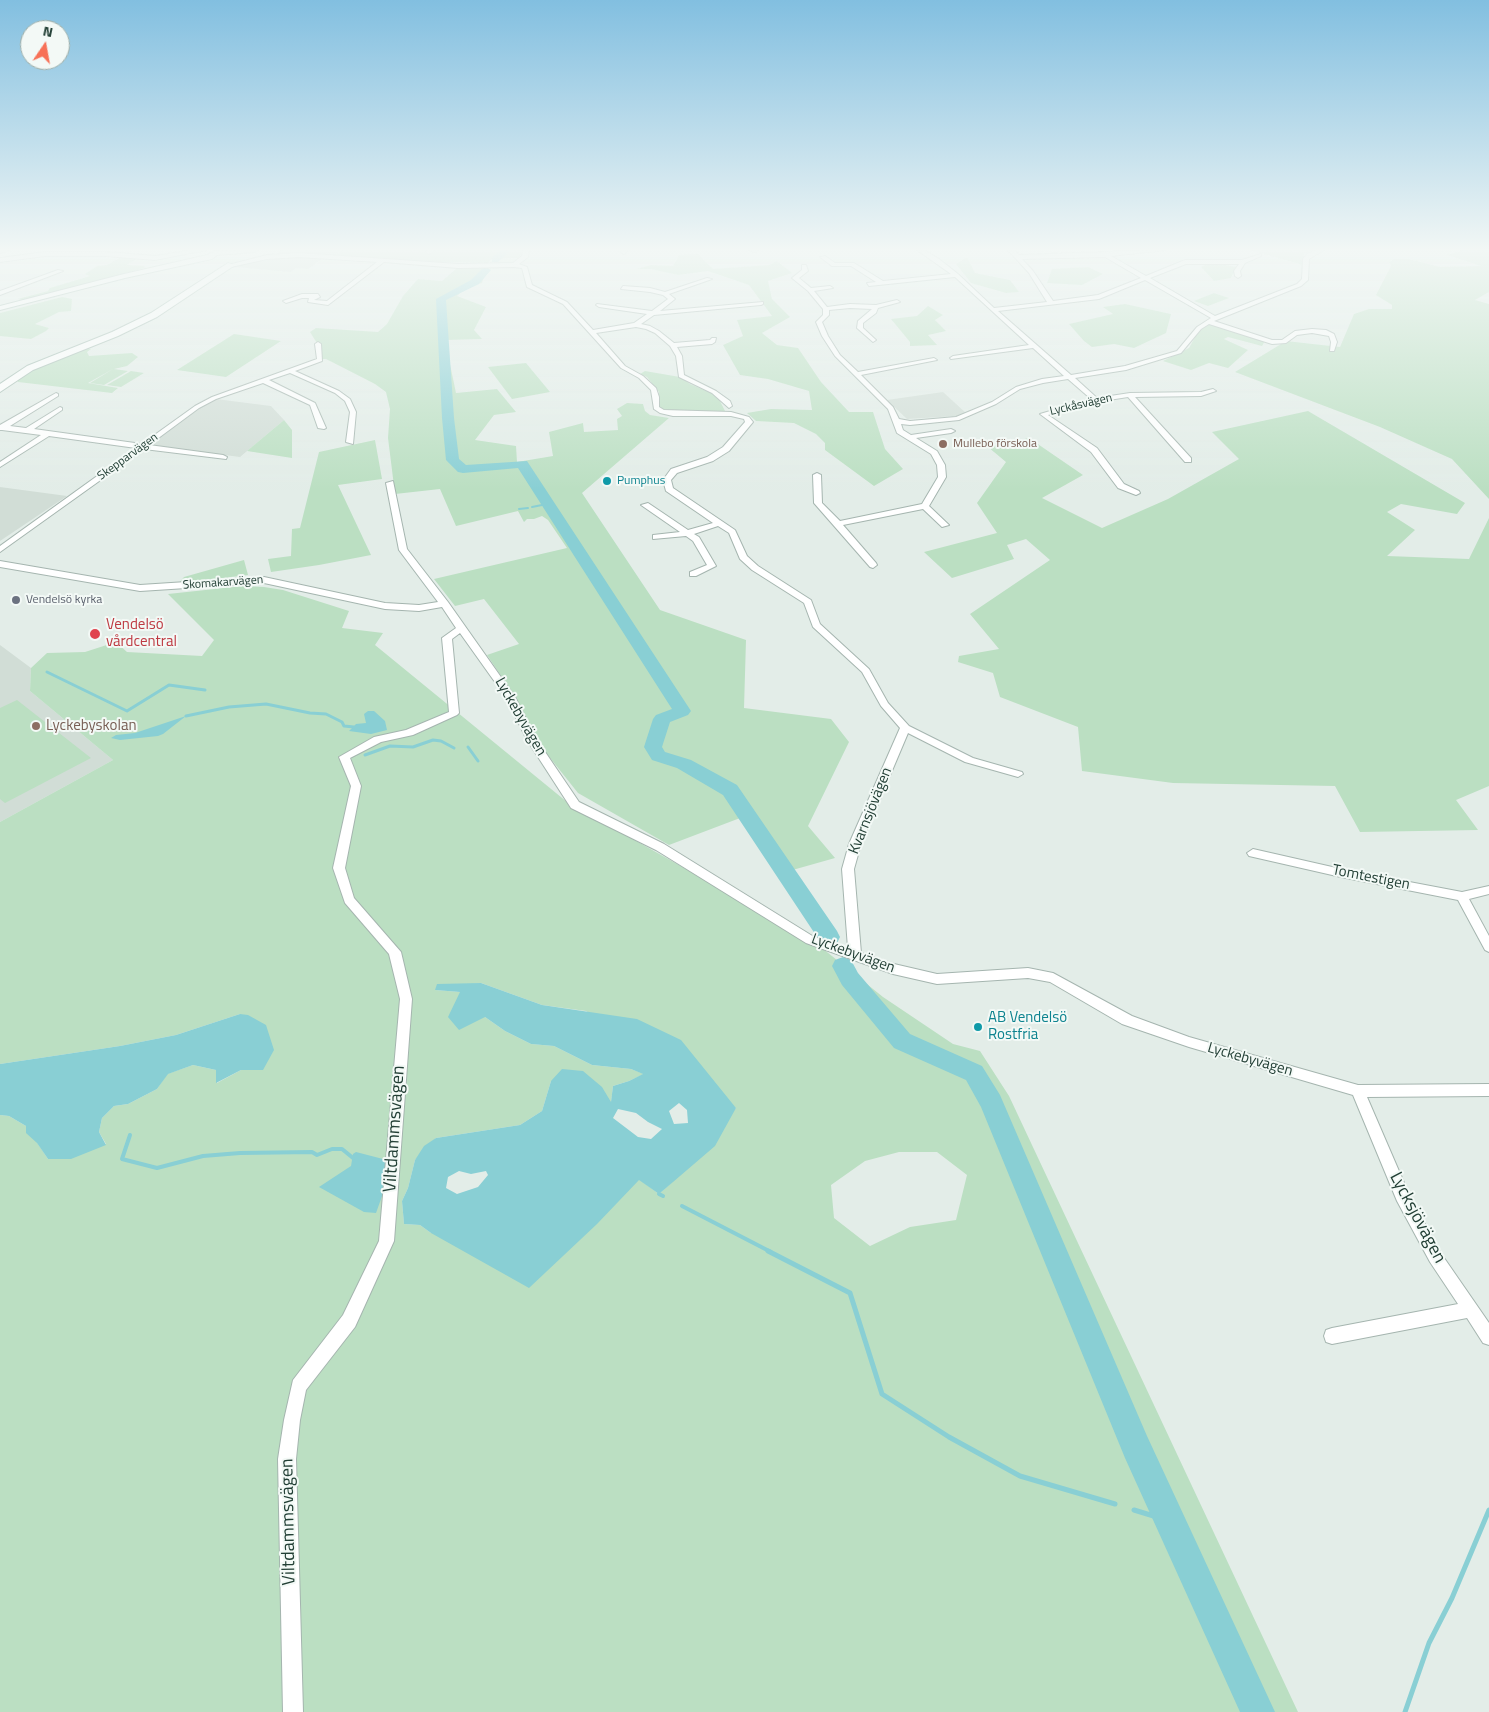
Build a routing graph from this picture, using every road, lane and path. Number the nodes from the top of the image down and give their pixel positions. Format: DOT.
graph roads {
  1 [pos="123,330"];
  2 [pos="602,330"];
  3 [pos="653,330"];
  4 [pos="823,330"];
  5 [pos="862,330"];
  6 [pos="1015,330"];
  7 [pos="1197,330"];
  8 [pos="1239,330"];
  9 [pos="590,332"];
  10 [pos="714,339"];
  11 [pos="873,340"];
  12 [pos="318,344"];
  13 [pos="672,345"];
  14 [pos="1033,346"];
  15 [pos="1332,350"];
  16 [pos="953,358"];
  17 [pos="934,360"];
  18 [pos="292,372"];
  19 [pos="857,374"];
  20 [pos="1068,377"];
  21 [pos="265,381"];
  22 [pos="0,389"];
  23 [pos="1213,391"];
  24 [pos="56,395"];
  25 [pos="1130,395"];
  26 [pos="1096,400"];
  27 [pos="728,406"];
  28 [pos="60,409"];
  29 [pos="897,421"];
  30 [pos="1,428"];
  31 [pos="322,428"];
  32 [pos="27,431"];
  33 [pos="951,431"];
  34 [pos="47,434"];
  35 [pos="910,437"];
  36 [pos="350,442"];
  37 [pos="142,447"];
  38 [pos="222,457"];
  39 [pos="1188,460"];
  40 [pos="0,465"];
  41 [pos="817,475"];
  42 [pos="390,483"];
  43 [pos="1136,494"];
  44 [pos="645,505"];
  45 [pos="925,506"];
  46 [pos="720,523"];
  47 [pos="838,524"];
  48 [pos="945,525"];
  49 [pos="688,533"];
  50 [pos="656,537"];
  51 [pos="0,550"];
  52 [pos="0,564"];
  53 [pos="873,565"];
  54 [pos="693,574"];
  55 [pos="445,604"];
  56 [pos="462,628"];
  57 [pos="905,728"];
  58 [pos="1018,774"];
  59 [pos="1253,853"];
  60 [pos="1489,890"];
  61 [pos="1462,896"];
  62 [pos="1489,947"];
  63 [pos="855,957"];
  64 [pos="1489,1090"];
  65 [pos="1358,1091"];
  66 [pos="1470,1310"];
  67 [pos="1332,1336"];
  68 [pos="1489,1338"];
  69 [pos="293,1712"];
  1 -- 22 [label="street"];
  2 -- 9 [label="street"];
  3 -- 13 [label="street"];
  4 -- 19 [label="street"];
  5 -- 11 [label="street"];
  6 -- 14 [label="street"];
  7 -- 20 [label="street"];
  8 -- 15 [label="street"];
  9 -- 46 [label="street"];
  10 -- 13 [label="street"];
  12 -- 18 [label="street, Skepparvägen"];
  13 -- 27 [label="street"];
  14 -- 16 [label="street"];
  14 -- 20 [label="street"];
  17 -- 19 [label="street"];
  18 -- 21 [label="street, Skepparvägen"];
  18 -- 36 [label="street"];
  19 -- 29 [label="street"];
  20 -- 26 [label="street"];
  20 -- 29 [label="street"];
  21 -- 31 [label="street"];
  21 -- 37 [label="street, Skepparvägen"];
  23 -- 25 [label="street, Lyckåsvägen"];
  24 -- 30 [label="street"];
  25 -- 26 [label="street, Lyckåsvägen"];
  25 -- 39 [label="street"];
  26 -- 43 [label="street, Lyckåsvägen"];
  28 -- 32 [label="street"];
  29 -- 35 [label="street"];
  30 -- 32 [label="street"];
  32 -- 34 [label="street"];
  33 -- 35 [label="street"];
  34 -- 37 [label="street"];
  34 -- 40 [label="street"];
  35 -- 45 [label="street"];
  37 -- 38 [label="street"];
  37 -- 51 [label="street, Skepparvägen"];
  41 -- 47 [label="street"];
  42 -- 55 [label="street, Lyckebyvägen"];
  44 -- 49 [label="street"];
  45 -- 47 [label="street"];
  45 -- 48 [label="street"];
  46 -- 49 [label="street"];
  46 -- 57 [label="street"];
  47 -- 53 [label="street"];
  49 -- 50 [label="street"];
  49 -- 54 [label="street"];
  52 -- 55 [label="street, Skomakarvägen"];
  55 -- 56 [label="street, Lyckebyvägen"];
  56 -- 63 [label="street, Lyckebyvägen"];
  56 -- 69 [label="street, Viltdammsvägen"];
  57 -- 58 [label="street"];
  57 -- 63 [label="street, Kvarnsjövägen"];
  59 -- 61 [label="street, Tomtestigen"];
  60 -- 61 [label="street, Tomtestigen"];
  61 -- 62 [label="street"];
  63 -- 65 [label="street, Lyckebyvägen"];
  64 -- 65 [label="street, Lyckebyvägen"];
  65 -- 66 [label="street, Lycksjövägen"];
  66 -- 67 [label="street"];
  66 -- 68 [label="street, Lycksjövägen"];
}
